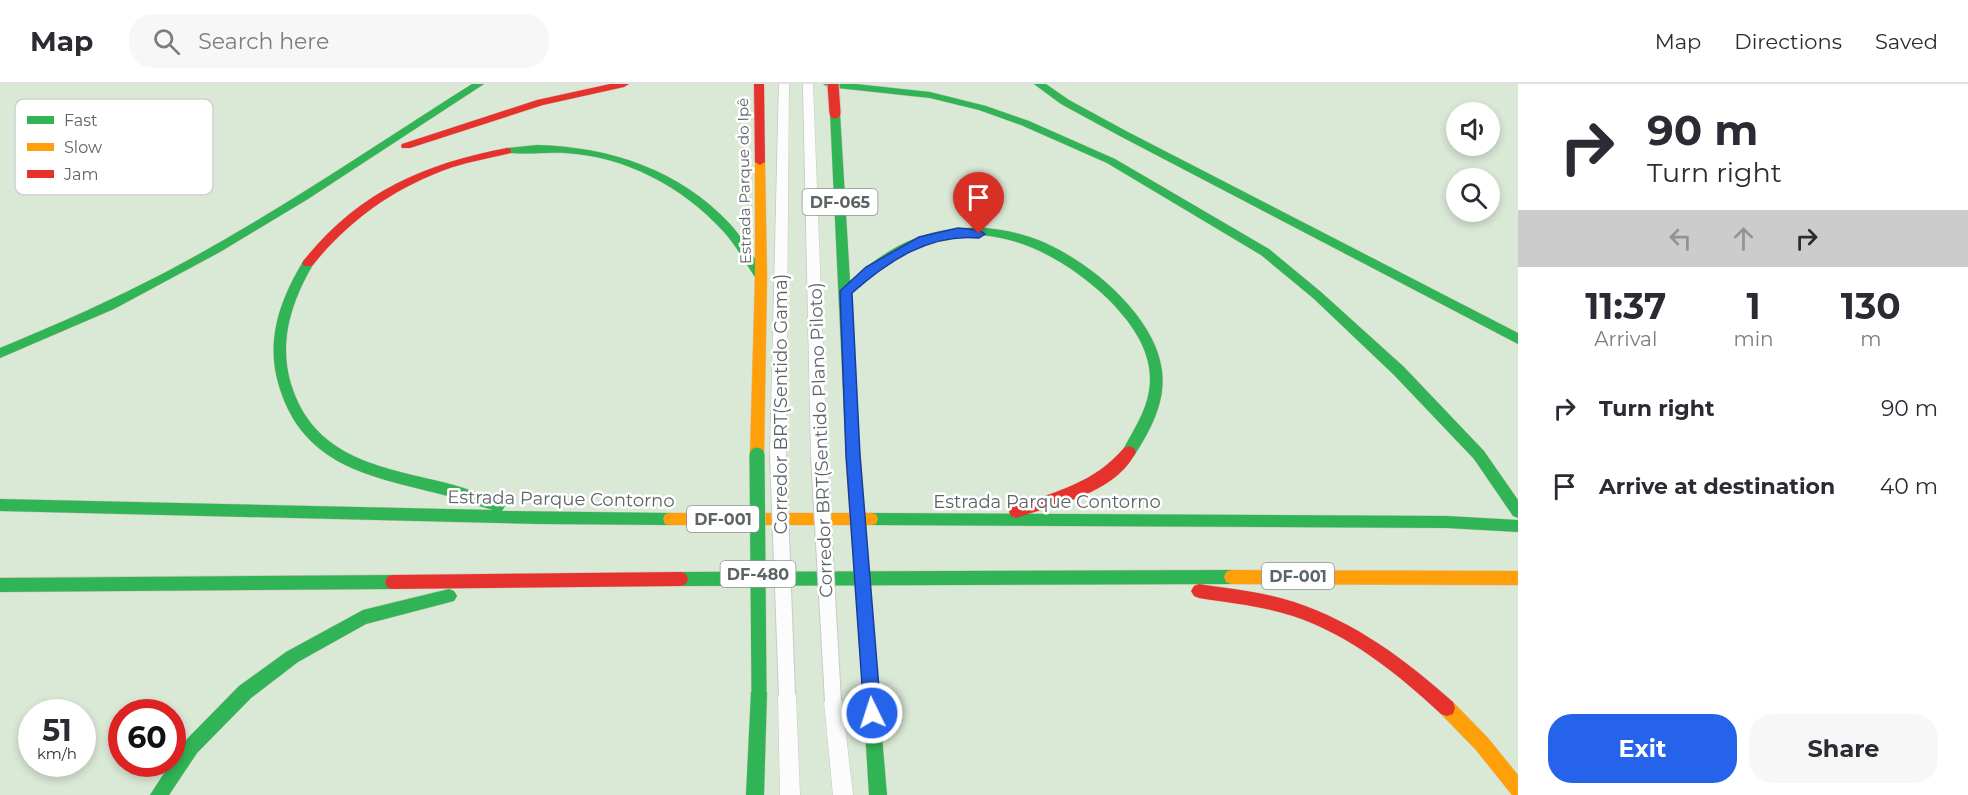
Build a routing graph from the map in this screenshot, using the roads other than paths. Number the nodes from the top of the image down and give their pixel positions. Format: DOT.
graph roads {
  1 [pos="479,84"];
  2 [pos="624,84"];
  3 [pos="759,84"];
  4 [pos="784,84"];
  5 [pos="807,84"];
  6 [pos="828,84"];
  7 [pos="833,84"];
  8 [pos="1033,87"];
  9 [pos="1043,104"];
  10 [pos="1098,141"];
  11 [pos="310,192"];
  12 [pos="1178,199"];
  13 [pos="761,277"];
  14 [pos="846,291"];
  15 [pos="1518,339"];
  16 [pos="0,353"];
  17 [pos="0,505"];
  18 [pos="1518,512"];
  19 [pos="540,518"];
  20 [pos="995,519"];
  21 [pos="1518,526"];
  22 [pos="1109,576"];
  23 [pos="1518,578"];
  24 [pos="542,582"];
  25 [pos="0,585"];
  26 [pos="1518,789"];
  27 [pos="159,795"];
  28 [pos="756,795"];
  29 [pos="790,795"];
  30 [pos="843,795"];
  31 [pos="878,795"];
  1 -- 11 [label="main road"];
  2 -- 11 [label="main road"];
  3 -- 13 [label="main road, Estrada Parque do Ipê / DF-480"];
  4 -- 29 [label="lane, Corredor BRT(Sentido Gama), bridge"];
  5 -- 30 [label="lane, Corredor BRT(Sentido Plano Piloto), bridge"];
  6 -- 12 [label="main road"];
  7 -- 14 [label="main road, DF-065, bridge"];
  8 -- 9 [label="main road"];
  8 -- 15 [label="main road"];
  10 -- 12 [label="main road"];
  11 -- 16 [label="main road"];
  12 -- 18 [label="main road"];
  13 -- 19 [label="main road"];
  13 -- 28 [label="main road, DF-480, bridge"];
  14 -- 20 [label="main road"];
  14 -- 31 [label="main road, DF-065, bridge"];
  17 -- 19 [label="main road, Estrada Parque Contorno / DF-001"];
  19 -- 20 [label="main road, Estrada Parque Contorno / DF-001"];
  20 -- 21 [label="main road, Estrada Parque Contorno / DF-001"];
  22 -- 23 [label="main road, DF-001"];
  22 -- 24 [label="main road, DF-001"];
  22 -- 26 [label="main road"];
  24 -- 25 [label="main road, DF-001"];
  24 -- 27 [label="main road"];
}
